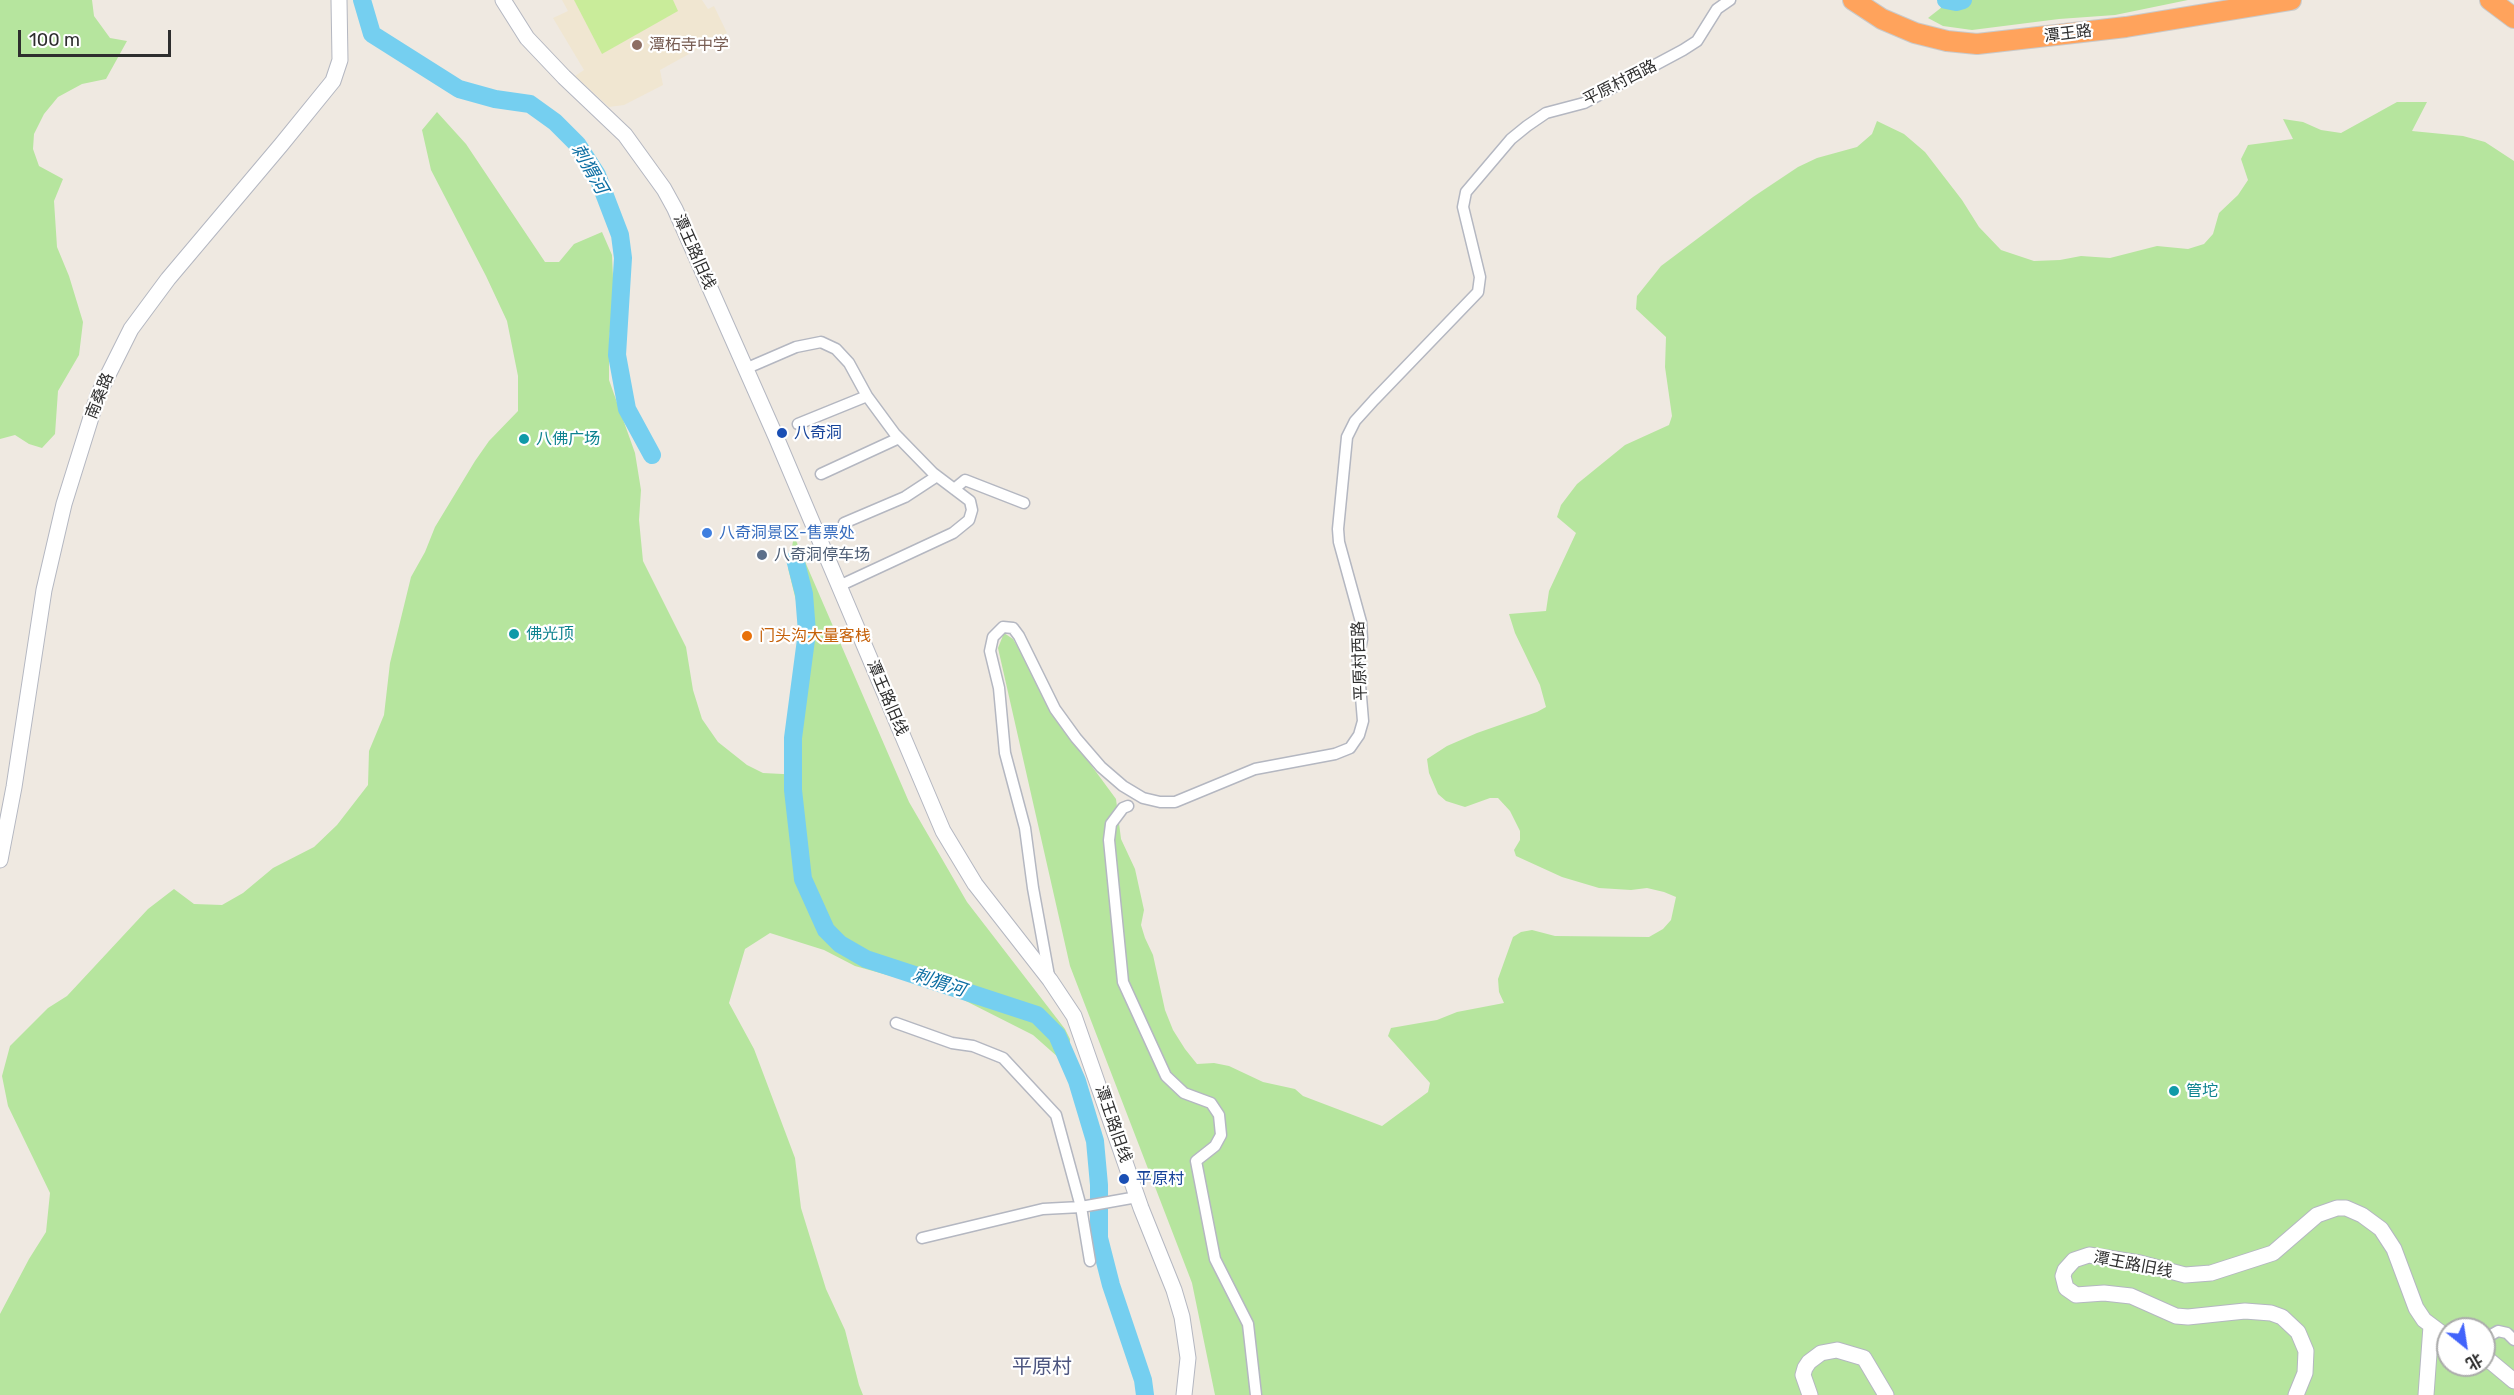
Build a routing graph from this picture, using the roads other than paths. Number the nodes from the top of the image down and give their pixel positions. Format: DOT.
graph roads {
  1 [pos="339,0"];
  2 [pos="503,0"];
  3 [pos="1730,0"];
  4 [pos="2290,0"];
  5 [pos="2490,0"];
  6 [pos="1851,1"];
  7 [pos="2256,3"];
  8 [pos="2514,18"];
  9 [pos="746,369"];
  10 [pos="867,396"];
  11 [pos="798,424"];
  12 [pos="899,438"];
  13 [pos="820,474"];
  14 [pos="937,476"];
  15 [pos="954,489"];
  16 [pos="1024,503"];
  17 [pos="844,523"];
  18 [pos="839,586"];
  19 [pos="1128,806"];
  20 [pos="0,860"];
  21 [pos="1050,980"];
  22 [pos="896,1023"];
  23 [pos="1137,1197"];
  24 [pos="1082,1207"];
  25 [pos="922,1238"];
  26 [pos="1090,1261"];
  27 [pos="2431,1326"];
  28 [pos="2436,1330"];
  29 [pos="2496,1332"];
  30 [pos="2514,1340"];
  31 [pos="2496,1366"];
  32 [pos="2514,1381"];
  33 [pos="1184,1395"];
  34 [pos="1256,1395"];
  35 [pos="1809,1395"];
  36 [pos="1886,1395"];
  37 [pos="2296,1395"];
  38 [pos="2426,1395"];
  1 -- 20 [label="main road, 南桑路"];
  2 -- 9 [label="main road, 潭王路旧线"];
  3 -- 21 [label="street, 平原村西路"];
  4 -- 7 [label="highway, 潭王路"];
  5 -- 8 [label="highway"];
  6 -- 7 [label="highway, 潭王路"];
  9 -- 10 [label="street"];
  9 -- 18 [label="main road, 潭王路旧线"];
  10 -- 11 [label="street"];
  10 -- 12 [label="street"];
  12 -- 13 [label="street"];
  12 -- 14 [label="street"];
  14 -- 15 [label="street"];
  14 -- 17 [label="street"];
  15 -- 16 [label="street"];
  15 -- 18 [label="street"];
  18 -- 21 [label="main road, 潭王路旧线"];
  19 -- 34 [label="street"];
  21 -- 23 [label="main road, 潭王路旧线"];
  22 -- 24 [label="street"];
  23 -- 24 [label="street"];
  23 -- 33 [label="main road, 潭王路旧线"];
  24 -- 25 [label="street"];
  24 -- 26 [label="street"];
  27 -- 28 [label="main road, 潭王路旧线"];
  27 -- 37 [label="main road, 潭王路旧线"];
  27 -- 38 [label="main road"];
  29 -- 30 [label="street"];
  31 -- 32 [label="main road"];
  35 -- 36 [label="main road"];
}
